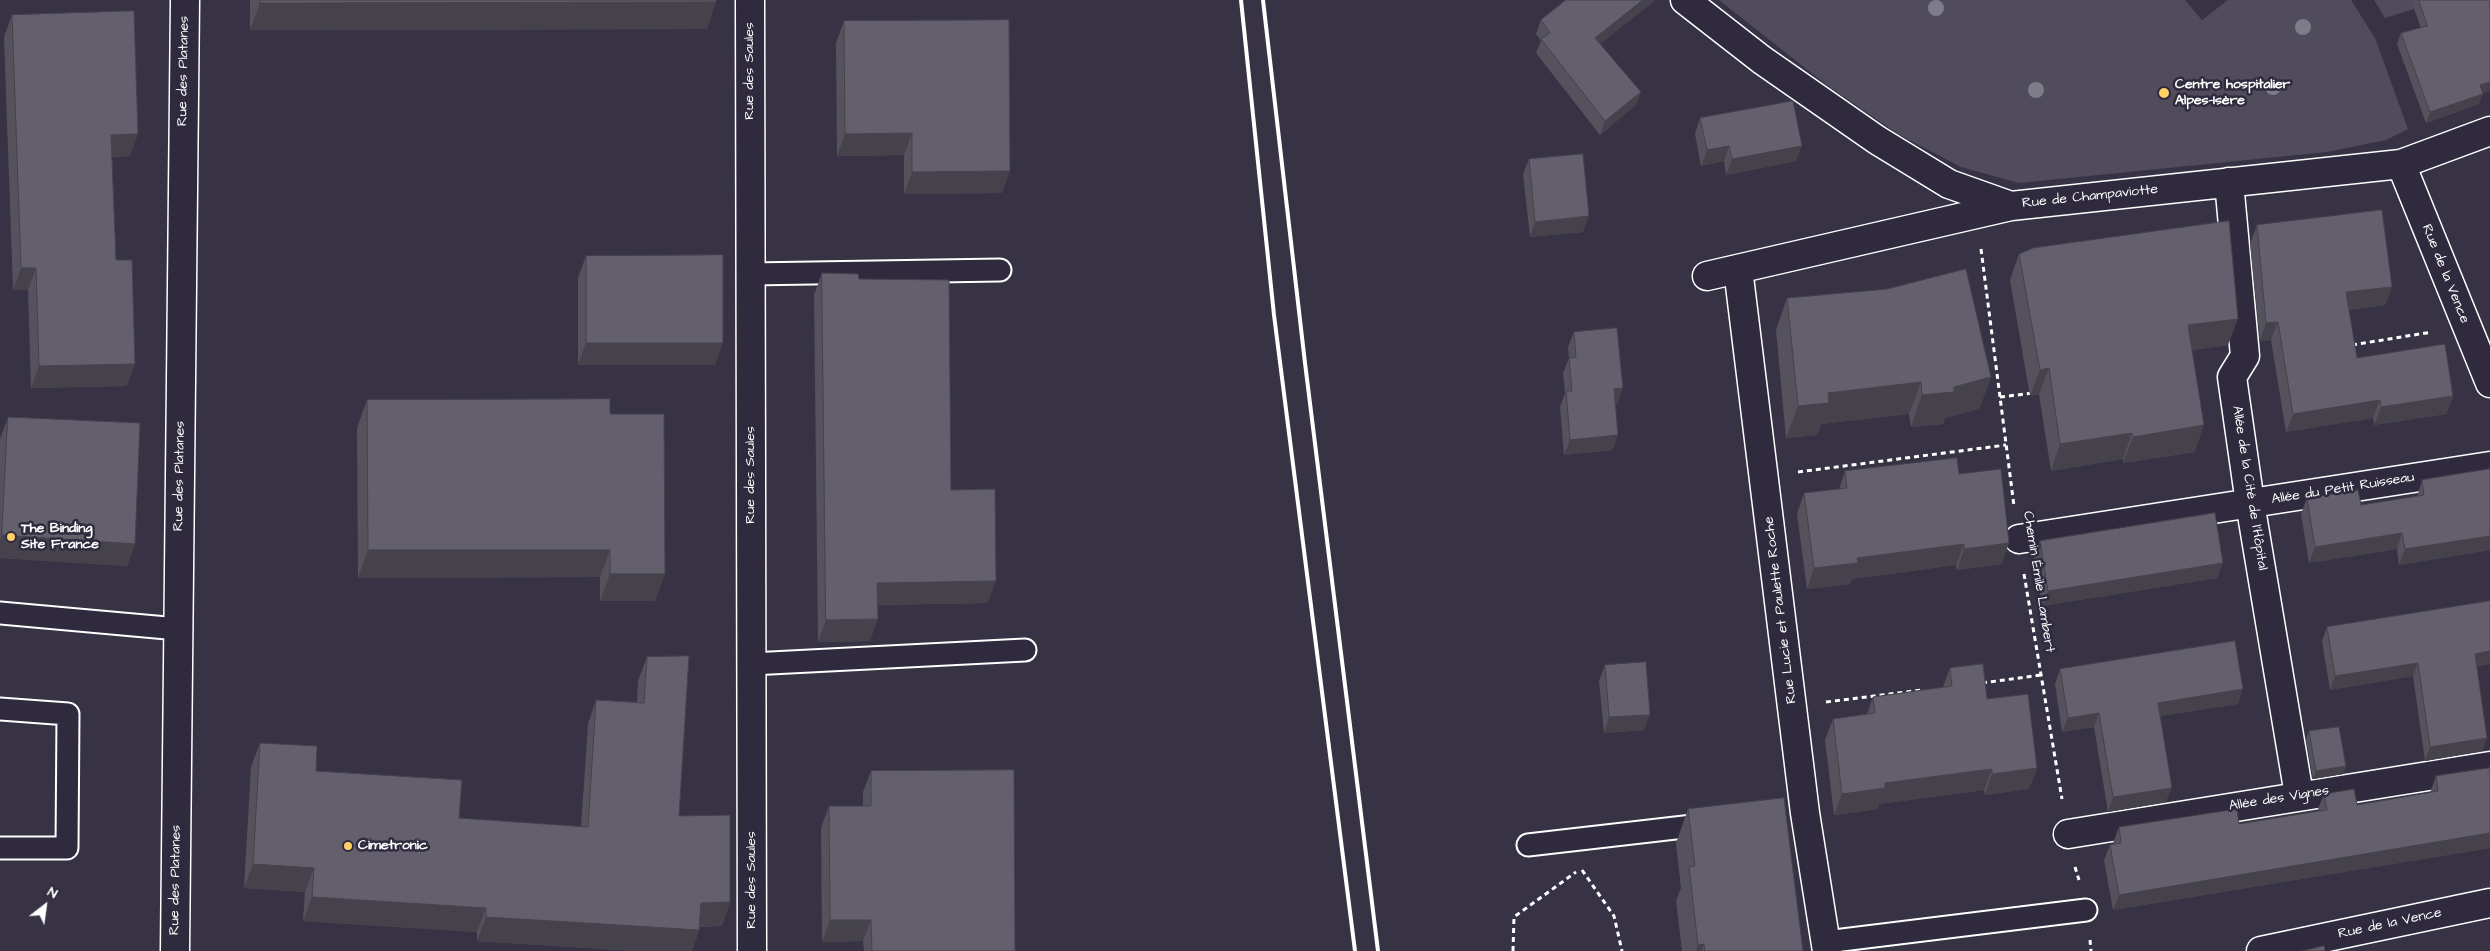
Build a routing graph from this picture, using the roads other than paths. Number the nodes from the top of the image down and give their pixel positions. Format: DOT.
graph roads {
  1 [pos="185,0"];
  2 [pos="750,0"];
  3 [pos="1685,0"];
  4 [pos="2490,131"];
  5 [pos="2400,164"];
  6 [pos="2229,182"];
  7 [pos="2011,206"];
  8 [pos="1738,269"];
  9 [pos="1000,270"];
  10 [pos="750,274"];
  11 [pos="1706,276"];
  12 [pos="2490,383"];
  13 [pos="2490,466"];
  14 [pos="2250,503"];
  15 [pos="2019,539"];
  16 [pos="0,613"];
  17 [pos="178,629"];
  18 [pos="1025,650"];
  19 [pos="751,664"];
  20 [pos="0,709"];
  21 [pos="2490,766"];
  22 [pos="2300,796"];
  23 [pos="1726,822"];
  24 [pos="2068,834"];
  25 [pos="1528,845"];
  26 [pos="0,848"];
  27 [pos="2490,903"];
  28 [pos="2086,910"];
  29 [pos="1826,947"];
  30 [pos="175,951"];
  31 [pos="752,951"];
  32 [pos="2261,951"];
  1 -- 17 [label="street, Rue des Platanes"];
  2 -- 10 [label="street, Rue des Saules"];
  3 -- 7 [label="street, Rue de Champaviotte"];
  4 -- 5 [label="street, Rue de Champaviotte"];
  5 -- 6 [label="street, Rue de Champaviotte"];
  5 -- 12 [label="street, Rue de la Vence"];
  6 -- 7 [label="street, Rue de Champaviotte"];
  6 -- 14 [label="street, Allée de la Cité de l'Hôpital"];
  7 -- 8 [label="street"];
  8 -- 11 [label="street"];
  8 -- 29 [label="street, Rue Lucie et Paulette Roche"];
  9 -- 10 [label="lane"];
  10 -- 19 [label="street, Rue des Saules"];
  13 -- 14 [label="street, Allée du Petit Ruisseau"];
  14 -- 15 [label="street, Allée du Petit Ruisseau"];
  14 -- 22 [label="street, Allée de la Cité de l'Hôpital"];
  16 -- 17 [label="lane"];
  17 -- 30 [label="street, Rue des Platanes"];
  18 -- 19 [label="lane"];
  19 -- 31 [label="street, Rue des Saules"];
  20 -- 26 [label="lane"];
  21 -- 22 [label="street, Allée des Vignes"];
  22 -- 24 [label="street, Allée des Vignes"];
  23 -- 25 [label="lane"];
  27 -- 32 [label="street, Rue de la Vence"];
  28 -- 29 [label="lane"];
}
